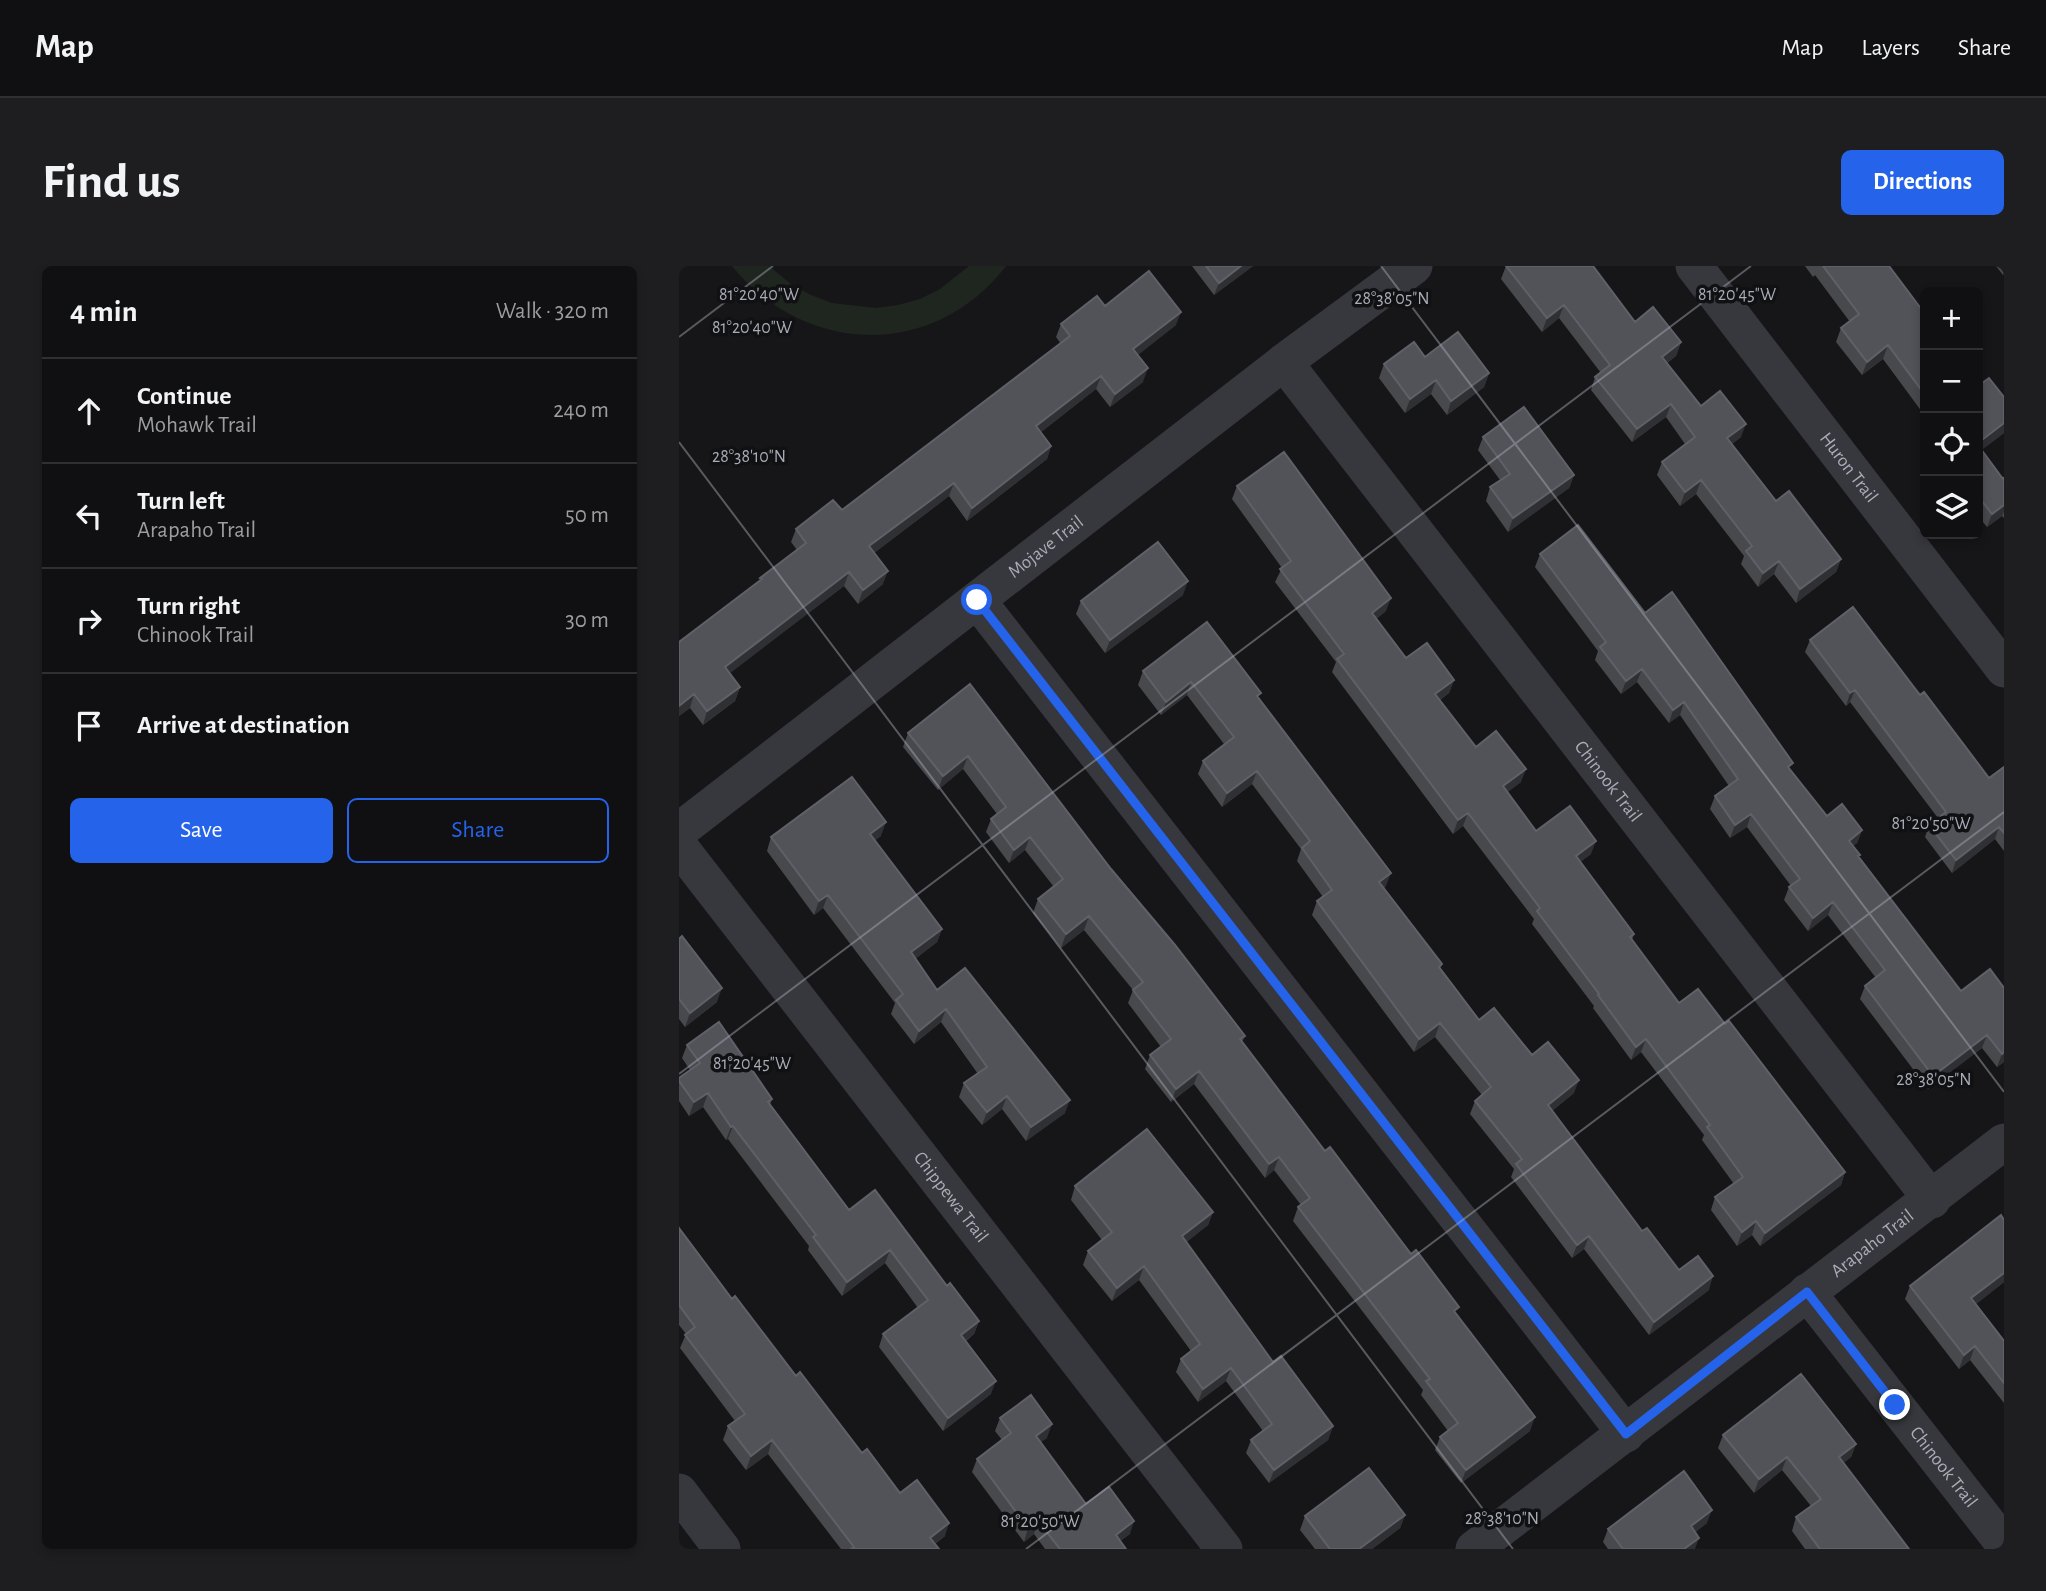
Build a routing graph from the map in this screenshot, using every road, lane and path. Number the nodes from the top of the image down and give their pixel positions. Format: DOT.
graph roads {
  1 [pos="1414,266"];
  2 [pos="1694,266"];
  3 [pos="1284,362"];
  4 [pos="977,600"];
  5 [pos="2004,669"];
  6 [pos="679,831"];
  7 [pos="679,846"];
  8 [pos="2004,1143"];
  9 [pos="1932,1200"];
  10 [pos="1807,1292"];
  11 [pos="1626,1434"];
  12 [pos="679,1492"];
  13 [pos="1516,1536"];
  14 [pos="2004,1544"];
  15 [pos="722,1549"];
  16 [pos="1224,1549"];
  17 [pos="1474,1549"];
  1 -- 3 [label="street, Mojave Trail"];
  2 -- 5 [label="street, Huron Trail"];
  3 -- 4 [label="street, Mojave Trail"];
  3 -- 9 [label="street, Chinook Trail"];
  4 -- 6 [label="street, Mojave Trail"];
  4 -- 11 [label="street"];
  7 -- 16 [label="street, Chippewa Trail"];
  8 -- 9 [label="street, Arapaho Trail"];
  9 -- 10 [label="street, Arapaho Trail"];
  10 -- 11 [label="street, Arapaho Trail"];
  10 -- 14 [label="street, Chinook Trail"];
  11 -- 13 [label="street, Arapaho Trail"];
  12 -- 15 [label="street"];
  13 -- 17 [label="street, Arapaho Trail"];
}
